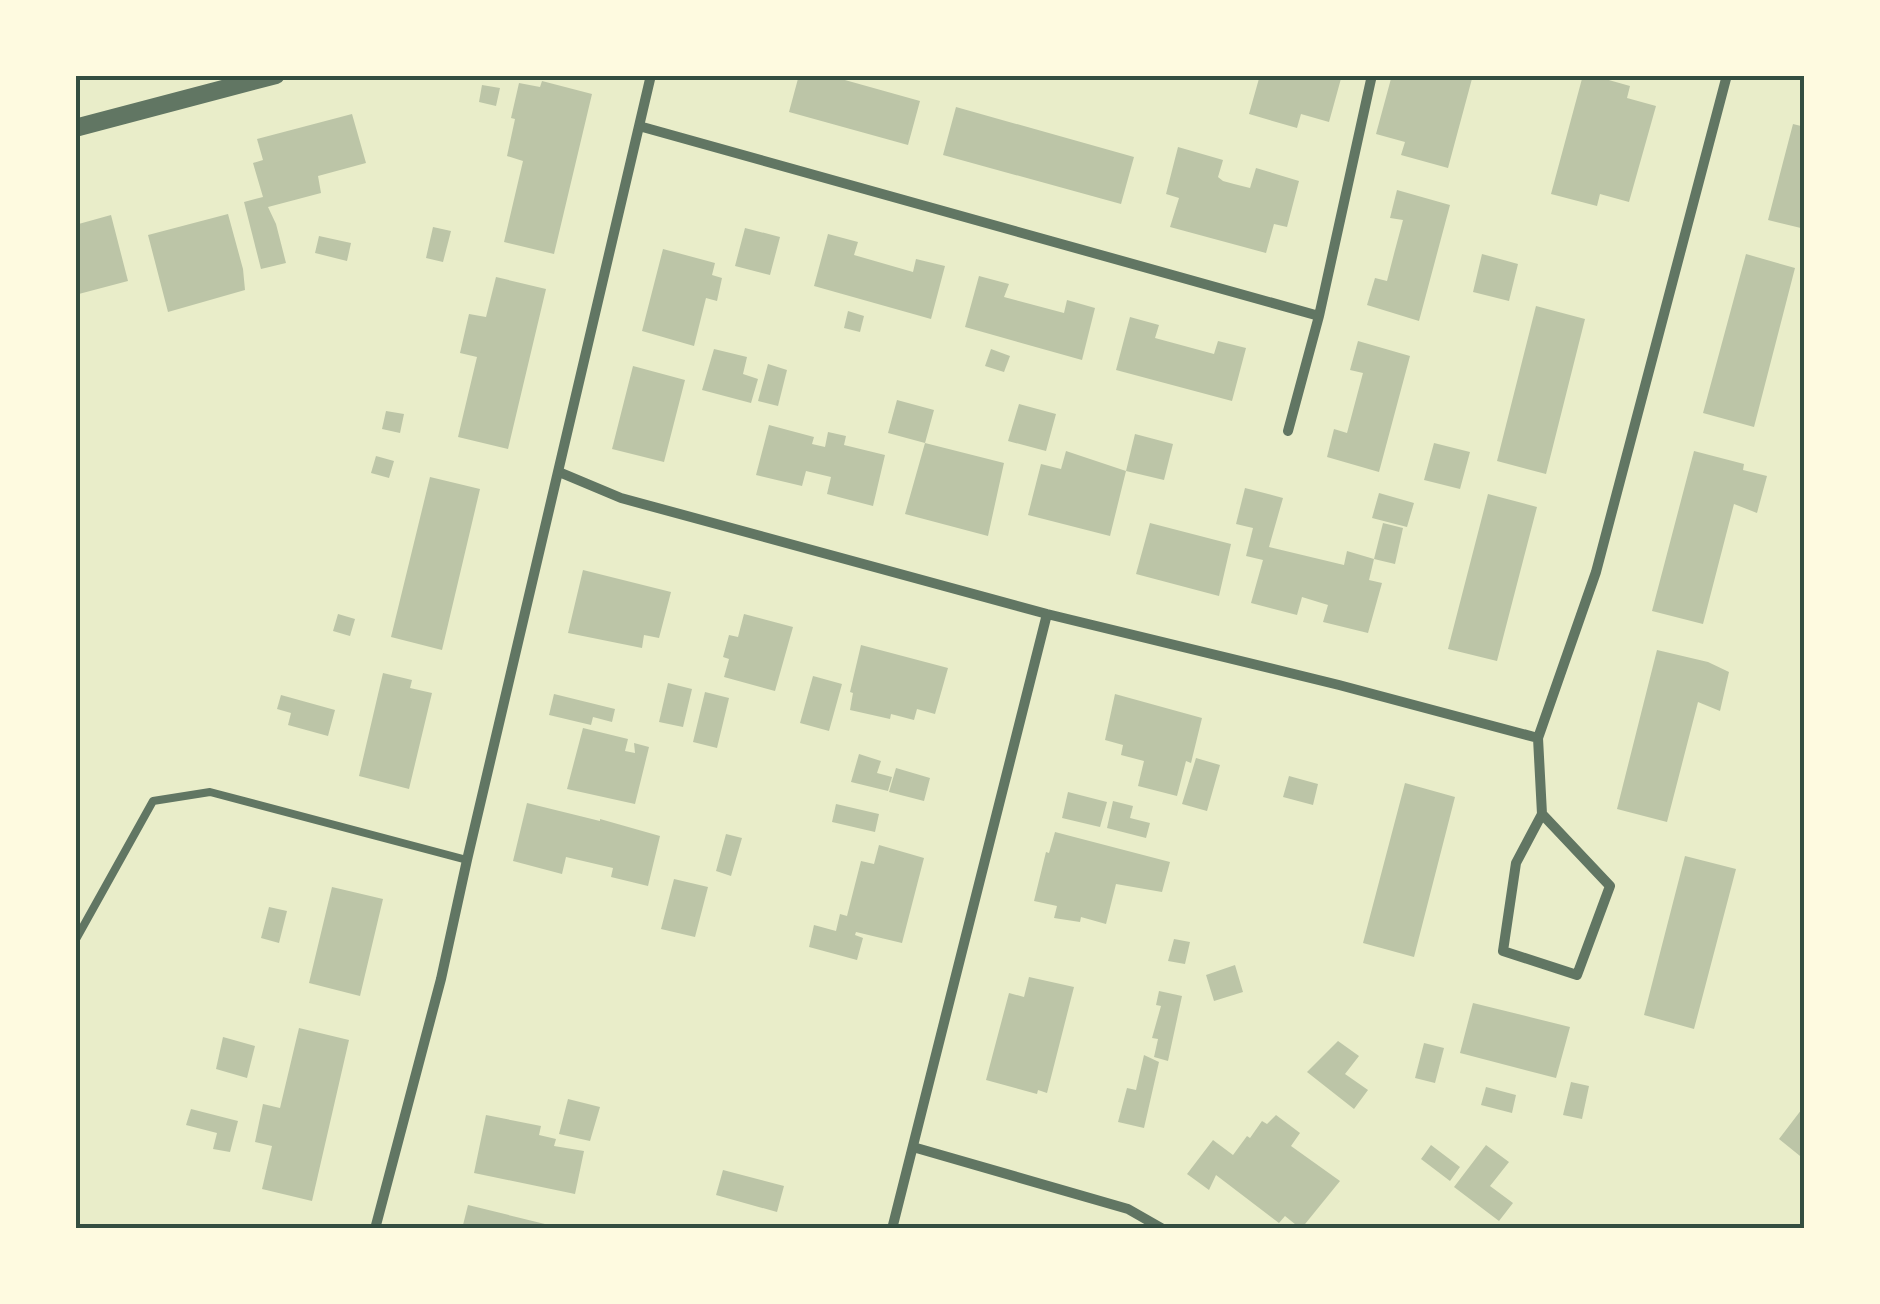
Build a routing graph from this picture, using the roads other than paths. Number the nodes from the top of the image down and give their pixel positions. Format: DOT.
graph roads {
  1 [pos="276,75"];
  2 [pos="651,75"];
  3 [pos="1372,75"];
  4 [pos="1726,75"];
  5 [pos="639,126"];
  6 [pos="75,128"];
  7 [pos="1318,316"];
  8 [pos="1288,432"];
  9 [pos="558,472"];
  10 [pos="1046,614"];
  11 [pos="1538,738"];
  12 [pos="1542,814"];
  13 [pos="467,860"];
  14 [pos="75,940"];
  15 [pos="913,1146"];
  16 [pos="375,1229"];
  17 [pos="892,1229"];
  18 [pos="1163,1229"];
  1 -- 6 [label="street"];
  2 -- 5 [label="street"];
  3 -- 7 [label="street"];
  4 -- 11 [label="street"];
  5 -- 7 [label="street"];
  5 -- 9 [label="street"];
  7 -- 8 [label="street"];
  9 -- 10 [label="street"];
  9 -- 13 [label="street"];
  10 -- 11 [label="street"];
  10 -- 15 [label="street"];
  11 -- 12 [label="street"];
  12 -- 12 [label="street"];
  13 -- 14 [label="lane"];
  13 -- 16 [label="street"];
  15 -- 17 [label="street"];
  15 -- 18 [label="street"];
}
